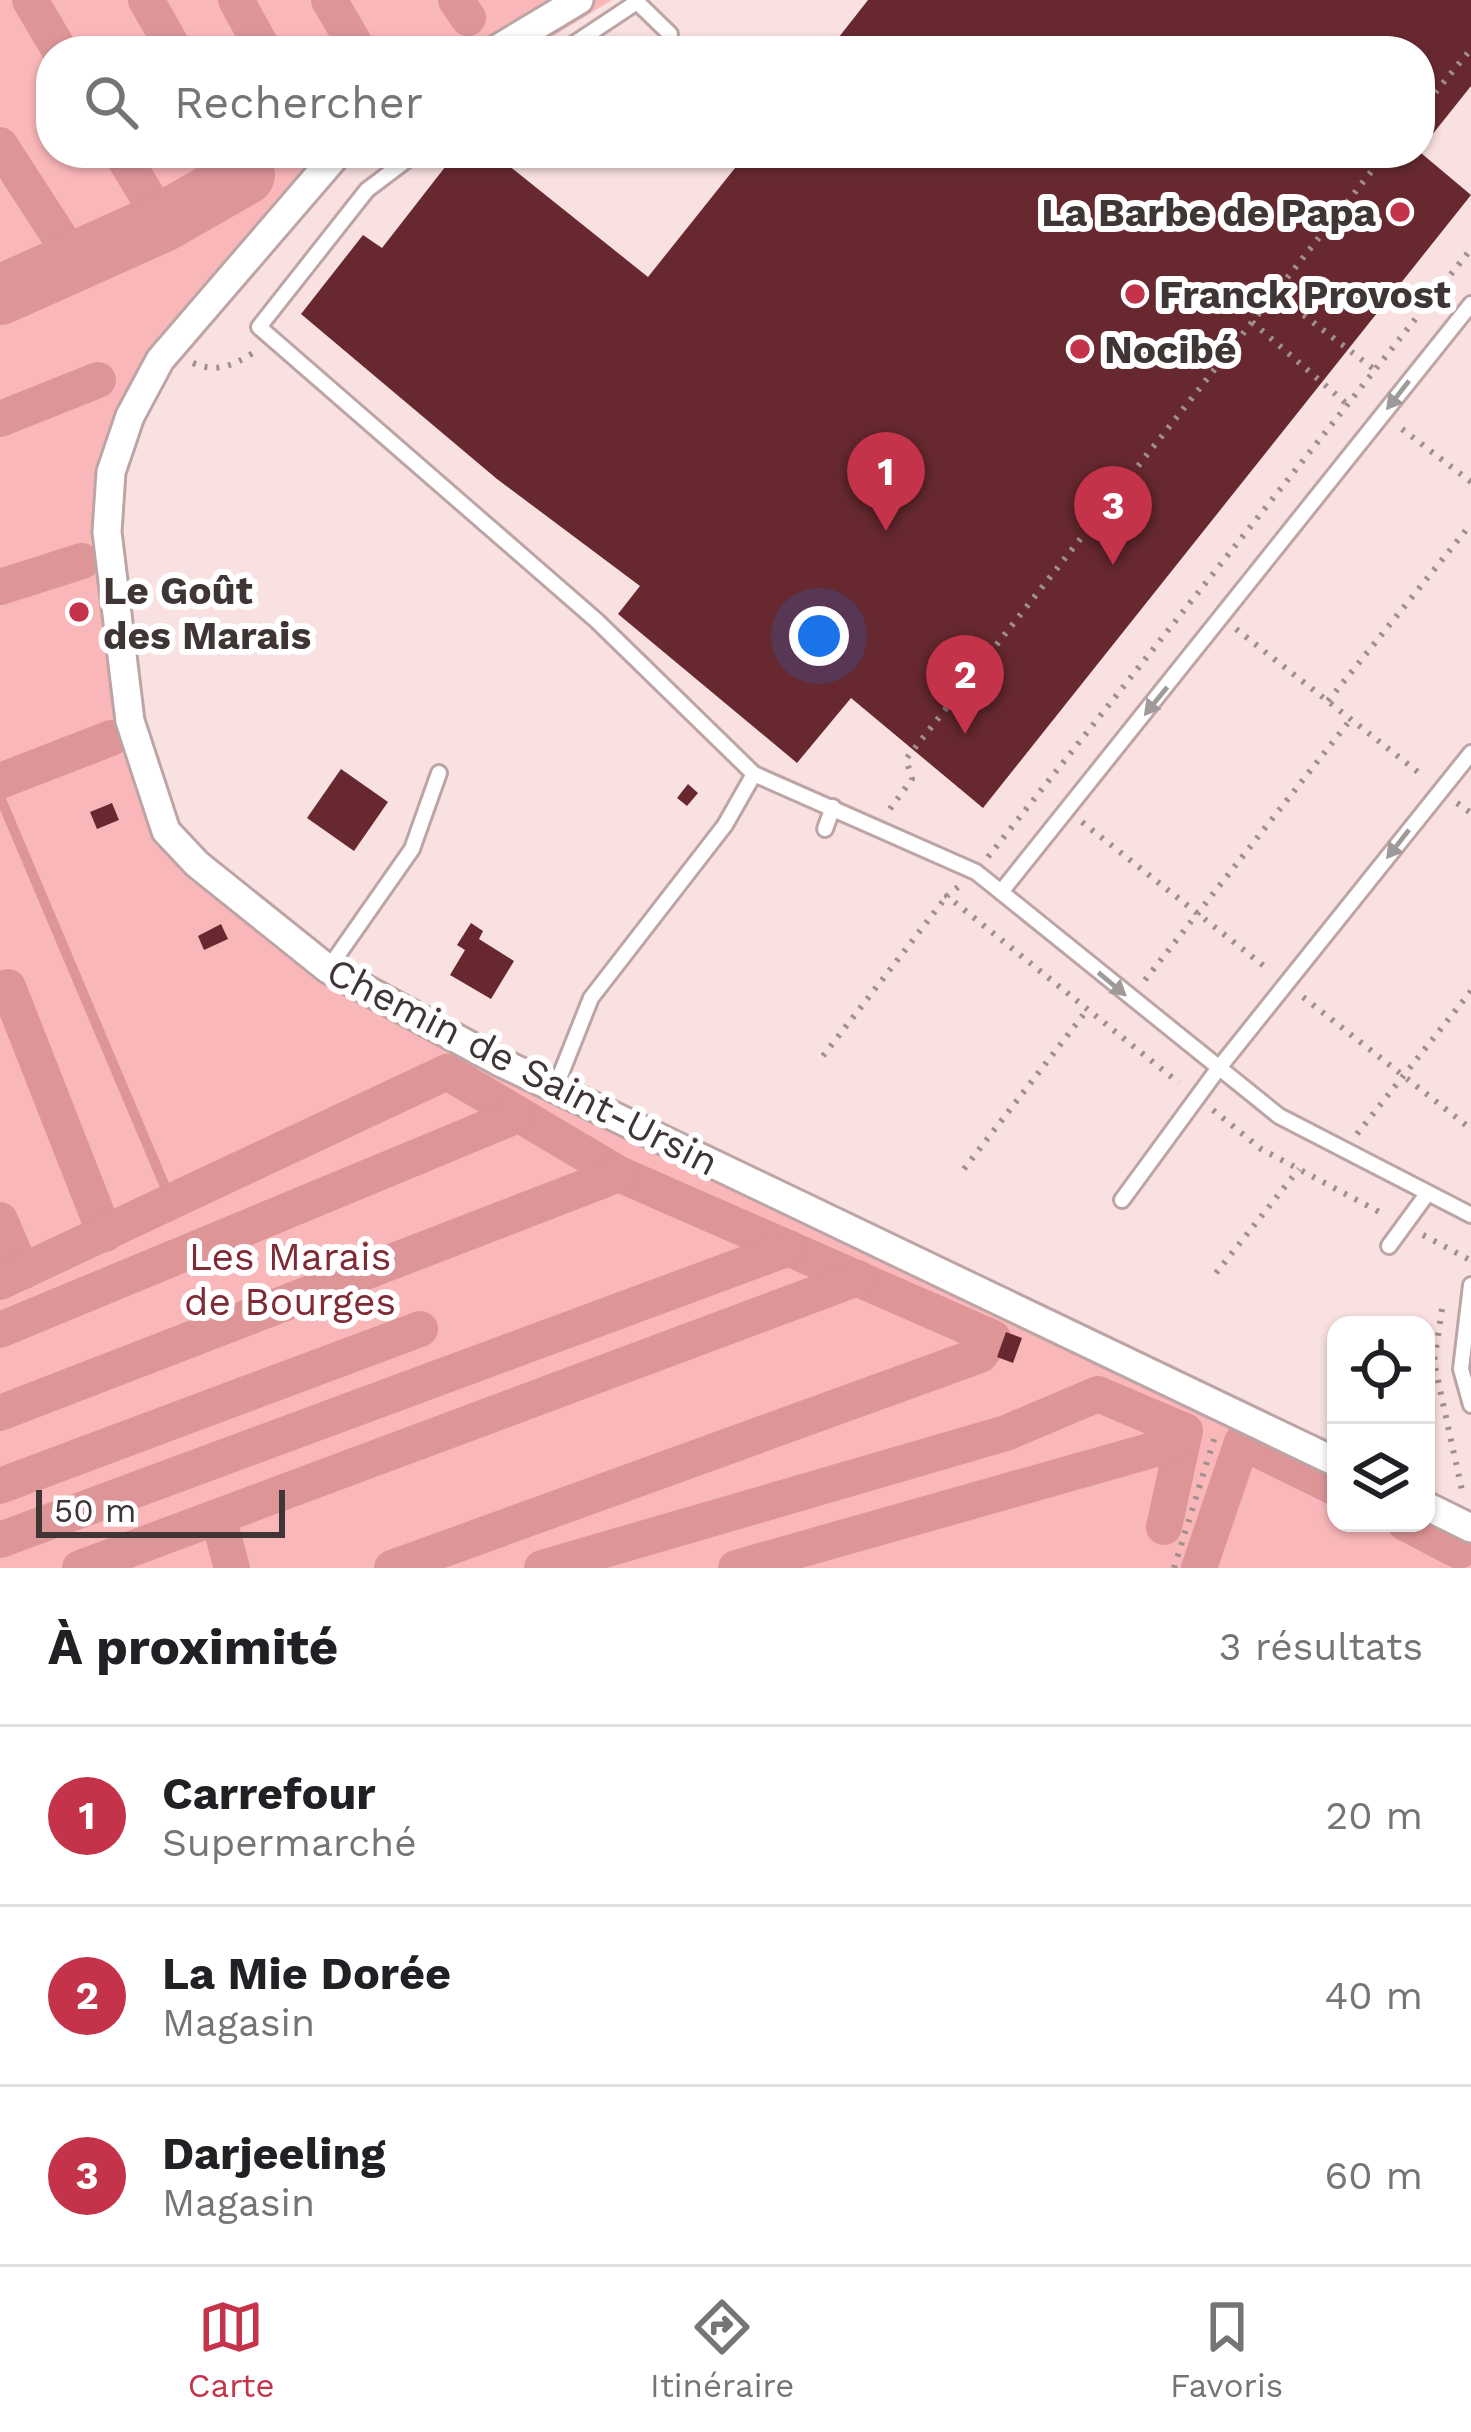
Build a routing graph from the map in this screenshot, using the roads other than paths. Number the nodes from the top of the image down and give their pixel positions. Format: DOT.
graph roads {
  1 [pos="579,0"];
  2 [pos="639,1"];
  3 [pos="670,34"];
  4 [pos="519,36"];
  5 [pos="586,36"];
  6 [pos="325,168"];
  7 [pos="396,168"];
  8 [pos="1471,304"];
  9 [pos="1471,753"];
  10 [pos="1456,772"];
  11 [pos="439,773"];
  12 [pos="754,774"];
  13 [pos="1471,781"];
  14 [pos="833,807"];
  15 [pos="825,829"];
  16 [pos="1001,892"];
  17 [pos="328,969"];
  18 [pos="1218,1069"];
  19 [pos="554,1091"];
  20 [pos="1427,1194"];
  21 [pos="1122,1200"];
  22 [pos="1471,1215"];
  23 [pos="1389,1246"];
  24 [pos="1471,1285"];
  25 [pos="1471,1405"];
  26 [pos="1327,1458"];
  27 [pos="1435,1510"];
  28 [pos="1471,1528"];
  1 -- 4 [label="street"];
  2 -- 3 [label="lane"];
  2 -- 5 [label="lane"];
  6 -- 17 [label="street, Chemin de Saint-Ursin"];
  7 -- 12 [label="lane"];
  8 -- 16 [label="lane, one-way"];
  9 -- 10 [label="lane"];
  10 -- 13 [label="lane"];
  10 -- 18 [label="lane, one-way"];
  11 -- 17 [label="lane"];
  12 -- 14 [label="lane"];
  12 -- 19 [label="lane"];
  14 -- 15 [label="lane"];
  14 -- 16 [label="lane"];
  16 -- 18 [label="lane, one-way"];
  17 -- 19 [label="street, Chemin de Saint-Ursin"];
  18 -- 20 [label="lane"];
  18 -- 21 [label="lane"];
  19 -- 26 [label="street, Chemin de Saint-Ursin"];
  20 -- 22 [label="lane"];
  20 -- 23 [label="lane"];
  24 -- 25 [label="lane"];
  27 -- 28 [label="street"];
}
